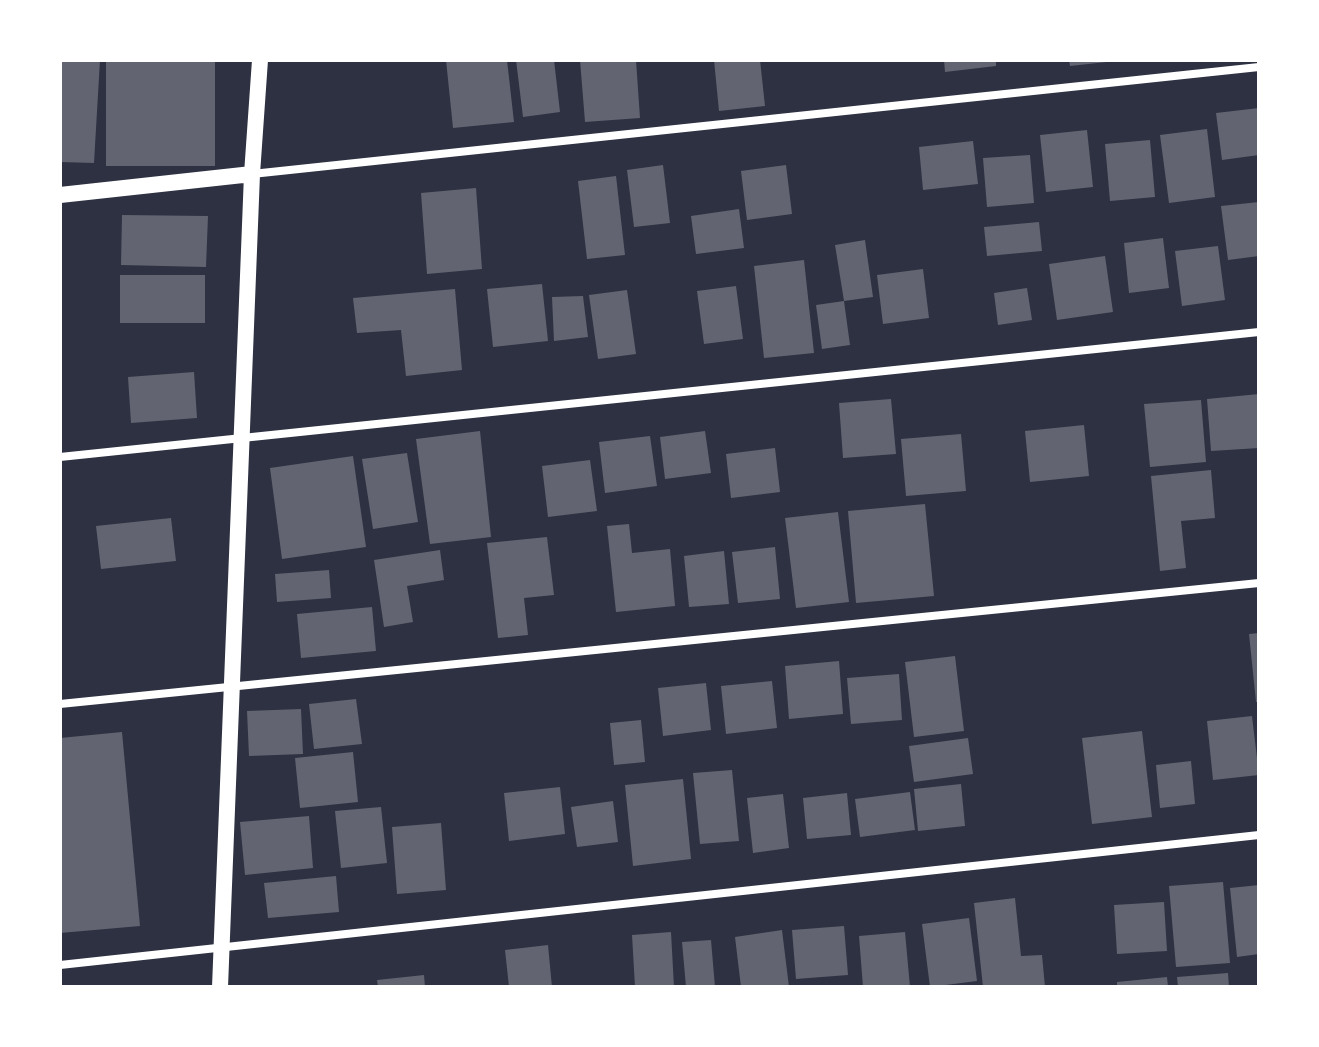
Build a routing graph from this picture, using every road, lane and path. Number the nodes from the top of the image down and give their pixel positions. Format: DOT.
graph roads {
  1 [pos="260,60"];
  2 [pos="1259,67"];
  3 [pos="252,174"];
  4 [pos="60,195"];
  5 [pos="1259,332"];
  6 [pos="242,439"];
  7 [pos="60,457"];
  8 [pos="1259,583"];
  9 [pos="232,686"];
  10 [pos="60,704"];
  11 [pos="1259,835"];
  12 [pos="221,948"];
  13 [pos="60,965"];
  14 [pos="220,987"];
  1 -- 3 [label="main road"];
  2 -- 3 [label="street"];
  3 -- 4 [label="main road"];
  3 -- 6 [label="main road"];
  5 -- 6 [label="street"];
  6 -- 7 [label="street"];
  6 -- 9 [label="main road"];
  8 -- 9 [label="street"];
  9 -- 10 [label="street"];
  9 -- 12 [label="main road"];
  11 -- 12 [label="street"];
  12 -- 13 [label="street"];
  12 -- 14 [label="main road"];
}
